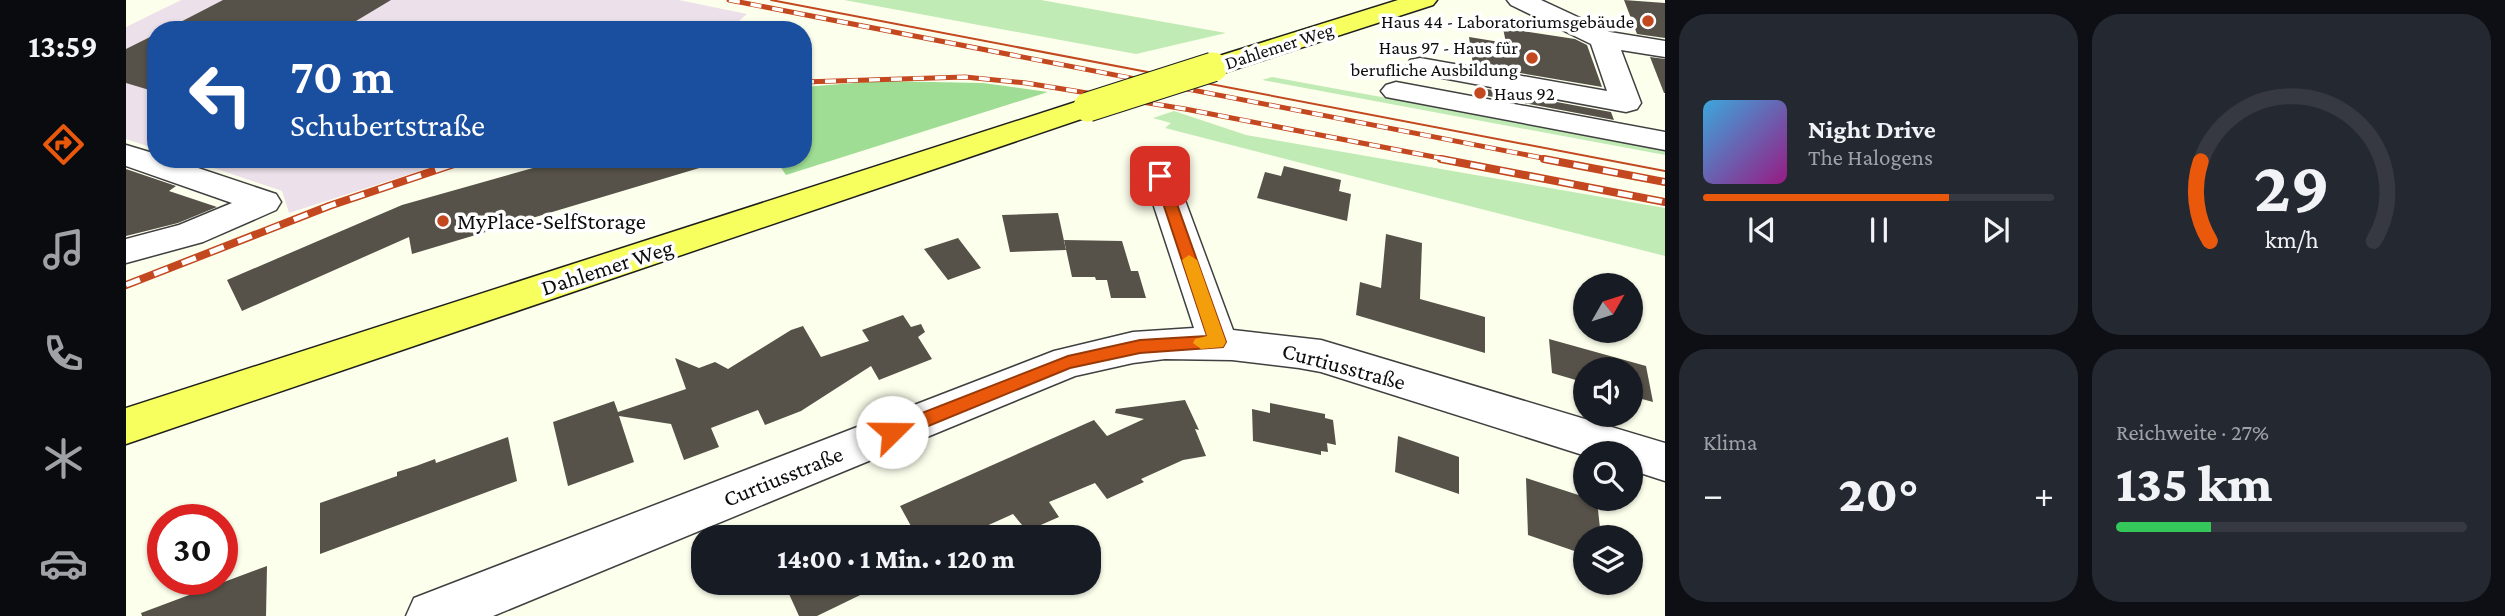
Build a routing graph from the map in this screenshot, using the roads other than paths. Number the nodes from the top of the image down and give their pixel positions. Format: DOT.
graph roads {
  1 [pos="1424,0"];
  2 [pos="1520,0"];
  3 [pos="1603,39"];
  4 [pos="1665,49"];
  5 [pos="1420,66"];
  6 [pos="1525,85"];
  7 [pos="1396,90"];
  8 [pos="1532,116"];
  9 [pos="1665,141"];
  10 [pos="126,155"];
  11 [pos="147,162"];
  12 [pos="164,168"];
  13 [pos="1160,176"];
  14 [pos="126,251"];
  15 [pos="1218,342"];
  16 [pos="126,426"];
  17 [pos="1665,462"];
  18 [pos="435,616"];
  1 -- 16 [label="main road, Dahlemer Weg, bridge"];
  2 -- 3 [label="street"];
  3 -- 4 [label="street"];
  3 -- 6 [label="street"];
  5 -- 6 [label="street"];
  6 -- 8 [label="street"];
  7 -- 8 [label="street"];
  8 -- 9 [label="street"];
  10 -- 11 [label="street"];
  12 -- 14 [label="street"];
  13 -- 15 [label="street"];
  15 -- 17 [label="street, Curtiusstraße"];
  15 -- 18 [label="street, Curtiusstraße"];
}
